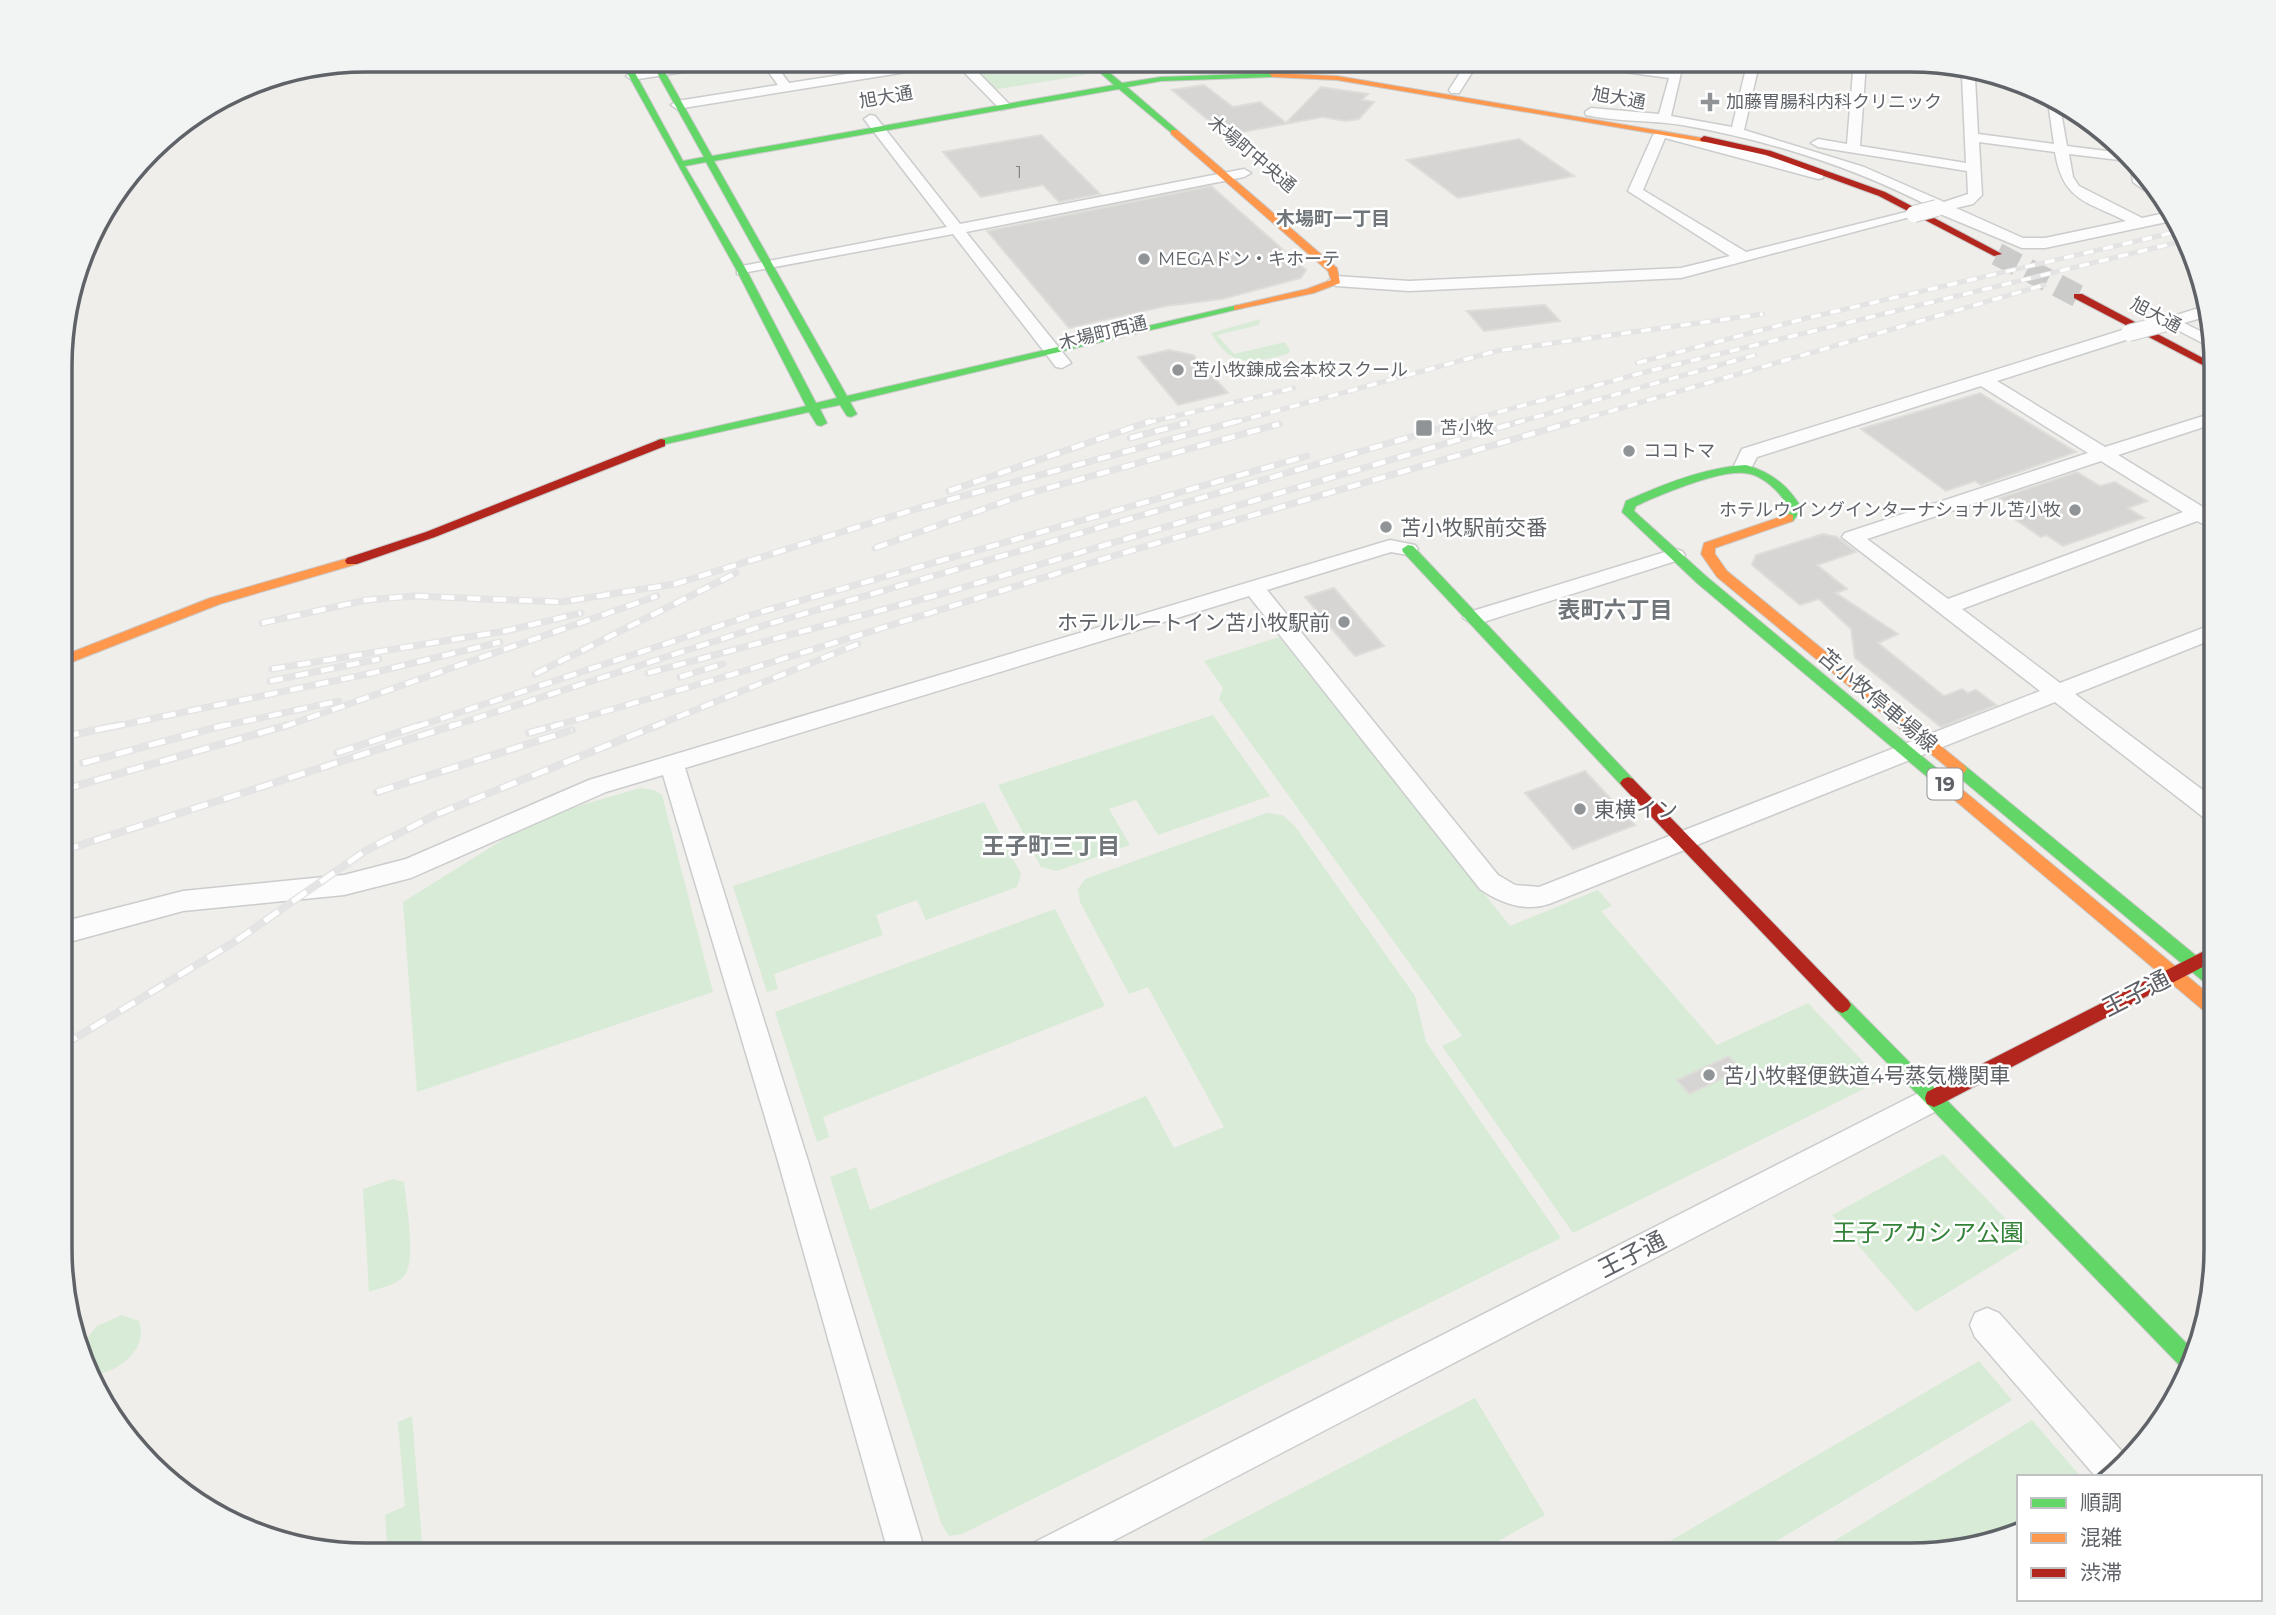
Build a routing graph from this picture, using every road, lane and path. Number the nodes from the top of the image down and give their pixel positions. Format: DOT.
graph roads {
  1 [pos="630,72"];
  2 [pos="640,72"];
  3 [pos="660,72"];
  4 [pos="775,72"];
  5 [pos="885,72"];
  6 [pos="971,72"];
  7 [pos="1110,72"];
  8 [pos="1117,72"];
  9 [pos="1166,72"];
  10 [pos="1349,72"];
  11 [pos="1463,72"];
  12 [pos="1654,72"];
  13 [pos="1677,72"];
  14 [pos="1751,72"];
  15 [pos="1859,72"];
  16 [pos="632,75"];
  17 [pos="1676,75"];
  18 [pos="1968,77"];
  19 [pos="1123,80"];
  20 [pos="786,88"];
  21 [pos="1455,90"];
  22 [pos="1001,102"];
  23 [pos="677,105"];
  24 [pos="2054,110"];
  25 [pos="1589,116"];
  26 [pos="1664,118"];
  27 [pos="874,124"];
  28 [pos="1737,132"];
  29 [pos="1660,135"];
  30 [pos="1971,137"];
  31 [pos="1795,148"];
  32 [pos="1853,149"];
  33 [pos="2062,149"];
  34 [pos="705,154"];
  35 [pos="2117,157"];
  36 [pos="677,158"];
  37 [pos="1973,168"];
  38 [pos="1244,173"];
  39 [pos="1225,177"];
  40 [pos="1941,207"];
  41 [pos="1911,215"];
  42 [pos="2164,218"];
  43 [pos="2142,224"];
  44 [pos="1307,226"];
  45 [pos="957,229"];
  46 [pos="2005,253"];
  47 [pos="1742,257"];
  48 [pos="1355,265"];
  49 [pos="768,266"];
  50 [pos="742,271"];
  51 [pos="1336,281"];
  52 [pos="1360,283"];
  53 [pos="2200,313"];
  54 [pos="2170,322"];
  55 [pos="2203,339"];
  56 [pos="2204,351"];
  57 [pos="1058,357"];
  58 [pos="2204,362"];
  59 [pos="1982,379"];
  60 [pos="811,406"];
  61 [pos="847,406"];
  62 [pos="2204,421"];
  63 [pos="821,423"];
  64 [pos="2104,455"];
  65 [pos="1742,468"];
  66 [pos="528,496"];
  67 [pos="2204,517"];
  68 [pos="2204,520"];
  69 [pos="1408,549"];
  70 [pos="1675,555"];
  71 [pos="1255,589"];
  72 [pos="1945,608"];
  73 [pos="1474,618"];
  74 [pos="2204,635"];
  75 [pos="72,657"];
  76 [pos="2058,692"];
  77 [pos="1917,748"];
  78 [pos="671,763"];
  79 [pos="2204,804"];
  80 [pos="1682,841"];
  81 [pos="72,930"];
  82 [pos="2204,958"];
  83 [pos="2193,963"];
  84 [pos="2204,972"];
  85 [pos="2172,974"];
  86 [pos="2204,1001"];
  87 [pos="1934,1098"];
  88 [pos="1987,1325"];
  89 [pos="2184,1357"];
  90 [pos="2109,1465"];
  91 [pos="904,1543"];
  92 [pos="1071,1543"];
  1 -- 16 [label="street"];
  2 -- 16 [label="street"];
  3 -- 23 [label="street"];
  4 -- 20 [label="street"];
  5 -- 20 [label="street"];
  6 -- 22 [label="street"];
  7 -- 19 [label="street, 木場町中央通"];
  8 -- 19 [label="street, 木場町中央通"];
  9 -- 19 [label="street, 旭大通"];
  10 -- 21 [label="street, 旭大通"];
  11 -- 21 [label="street"];
  12 -- 17 [label="street"];
  13 -- 17 [label="street"];
  14 -- 28 [label="street"];
  15 -- 32 [label="street"];
  16 -- 36 [label="street"];
  17 -- 26 [label="street"];
  18 -- 30 [label="street"];
  19 -- 22 [label="street, 旭大通"];
  19 -- 25 [label="street, 旭大通"];
  19 -- 38 [label="street, 木場町中央通"];
  19 -- 39 [label="street, 木場町中央通"];
  20 -- 23 [label="street"];
  21 -- 25 [label="street, 旭大通"];
  22 -- 27 [label="street, 旭大通"];
  23 -- 34 [label="street"];
  24 -- 33 [label="street"];
  25 -- 26 [label="street"];
  25 -- 29 [label="street"];
  25 -- 46 [label="street, 旭大通"];
  26 -- 28 [label="street"];
  27 -- 34 [label="street, 旭大通"];
  27 -- 45 [label="street"];
  28 -- 31 [label="street"];
  29 -- 41 [label="street"];
  29 -- 47 [label="street"];
  30 -- 33 [label="street"];
  30 -- 37 [label="street"];
  31 -- 32 [label="street"];
  31 -- 40 [label="street"];
  32 -- 37 [label="street"];
  33 -- 35 [label="street"];
  33 -- 43 [label="street"];
  34 -- 36 [label="street, 旭大通"];
  34 -- 49 [label="street"];
  36 -- 50 [label="street"];
  37 -- 40 [label="street"];
  38 -- 39 [label="street"];
  38 -- 44 [label="street, 木場町中央通"];
  39 -- 45 [label="street"];
  39 -- 51 [label="street, 木場町中央通"];
  40 -- 41 [label="street, bridge"];
  40 -- 43 [label="street"];
  41 -- 47 [label="street"];
  42 -- 43 [label="street"];
  45 -- 49 [label="street"];
  45 -- 57 [label="street"];
  47 -- 52 [label="street"];
  48 -- 52 [label="street"];
  49 -- 50 [label="street"];
  49 -- 61 [label="street"];
  50 -- 60 [label="street"];
  51 -- 52 [label="street"];
  51 -- 57 [label="street, 木場町西通"];
  52 -- 57 [label="street, 木場町西通"];
  53 -- 54 [label="street"];
  54 -- 55 [label="street"];
  54 -- 59 [label="street, bridge"];
  56 -- 58 [label="street, 旭大通"];
  57 -- 61 [label="street, 木場町西通"];
  59 -- 64 [label="street"];
  59 -- 65 [label="street"];
  60 -- 61 [label="street, 木場町西通"];
  60 -- 63 [label="street"];
  60 -- 66 [label="street, 木場町西通"];
  61 -- 63 [label="street, 木場町西通"];
  62 -- 64 [label="street"];
  63 -- 66 [label="street, 木場町西通"];
  64 -- 67 [label="street"];
  64 -- 72 [label="street"];
  65 -- 70 [label="street, 苫小牧停車場線"];
  65 -- 77 [label="street, 苫小牧停車場線 / 19"];
  66 -- 75 [label="street"];
  68 -- 72 [label="street"];
  69 -- 71 [label="street"];
  69 -- 73 [label="street"];
  70 -- 73 [label="street"];
  70 -- 77 [label="street, 苫小牧停車場線 / 19"];
  71 -- 78 [label="street"];
  71 -- 80 [label="street"];
  72 -- 76 [label="street"];
  73 -- 80 [label="street"];
  74 -- 76 [label="street"];
  76 -- 77 [label="street"];
  76 -- 79 [label="street"];
  77 -- 80 [label="street"];
  77 -- 83 [label="street, 苫小牧停車場線 / 19"];
  77 -- 85 [label="street, 苫小牧停車場線 / 19"];
  78 -- 81 [label="street"];
  78 -- 91 [label="street"];
  80 -- 87 [label="street"];
  82 -- 83 [label="street, 王子通"];
  83 -- 84 [label="street, 苫小牧停車場線 / 19"];
  83 -- 85 [label="street, 王子通"];
  85 -- 86 [label="street, 苫小牧停車場線 / 19"];
  85 -- 87 [label="street, 王子通"];
  87 -- 89 [label="street"];
  87 -- 92 [label="street, 王子通"];
  88 -- 90 [label="street"];
}
